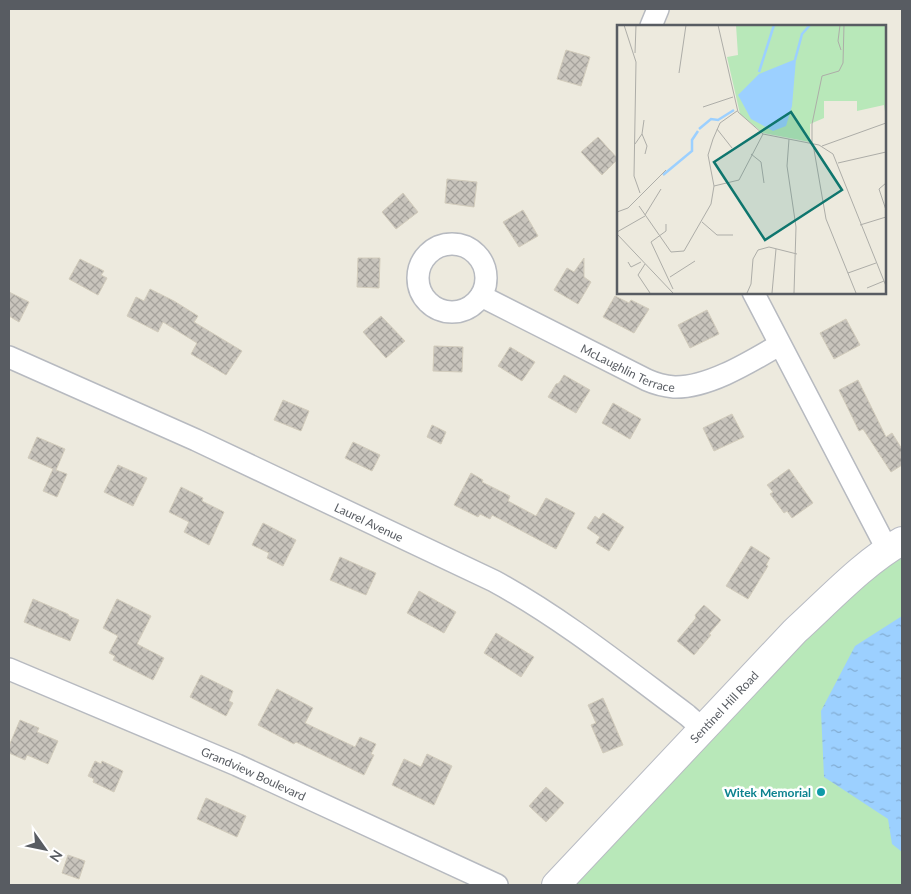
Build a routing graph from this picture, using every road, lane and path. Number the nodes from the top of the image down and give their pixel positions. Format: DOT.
graph roads {
  1 [pos="658,9"];
  2 [pos="651,25"];
  3 [pos="754,294"];
  4 [pos="481,296"];
  5 [pos="779,345"];
  6 [pos="9,357"];
  7 [pos="894,545"];
  8 [pos="9,670"];
  9 [pos="704,730"];
  10 [pos="497,885"];
  11 [pos="556,885"];
  1 -- 2 [label="street"];
  3 -- 5 [label="street"];
  4 -- 5 [label="street, McLaughlin Terrace"];
  5 -- 7 [label="street"];
  6 -- 9 [label="street, Laurel Avenue"];
  7 -- 9 [label="main road, Sentinel Hill Road"];
  8 -- 10 [label="street, Grandview Boulevard"];
  9 -- 11 [label="main road, Sentinel Hill Road"];
}
